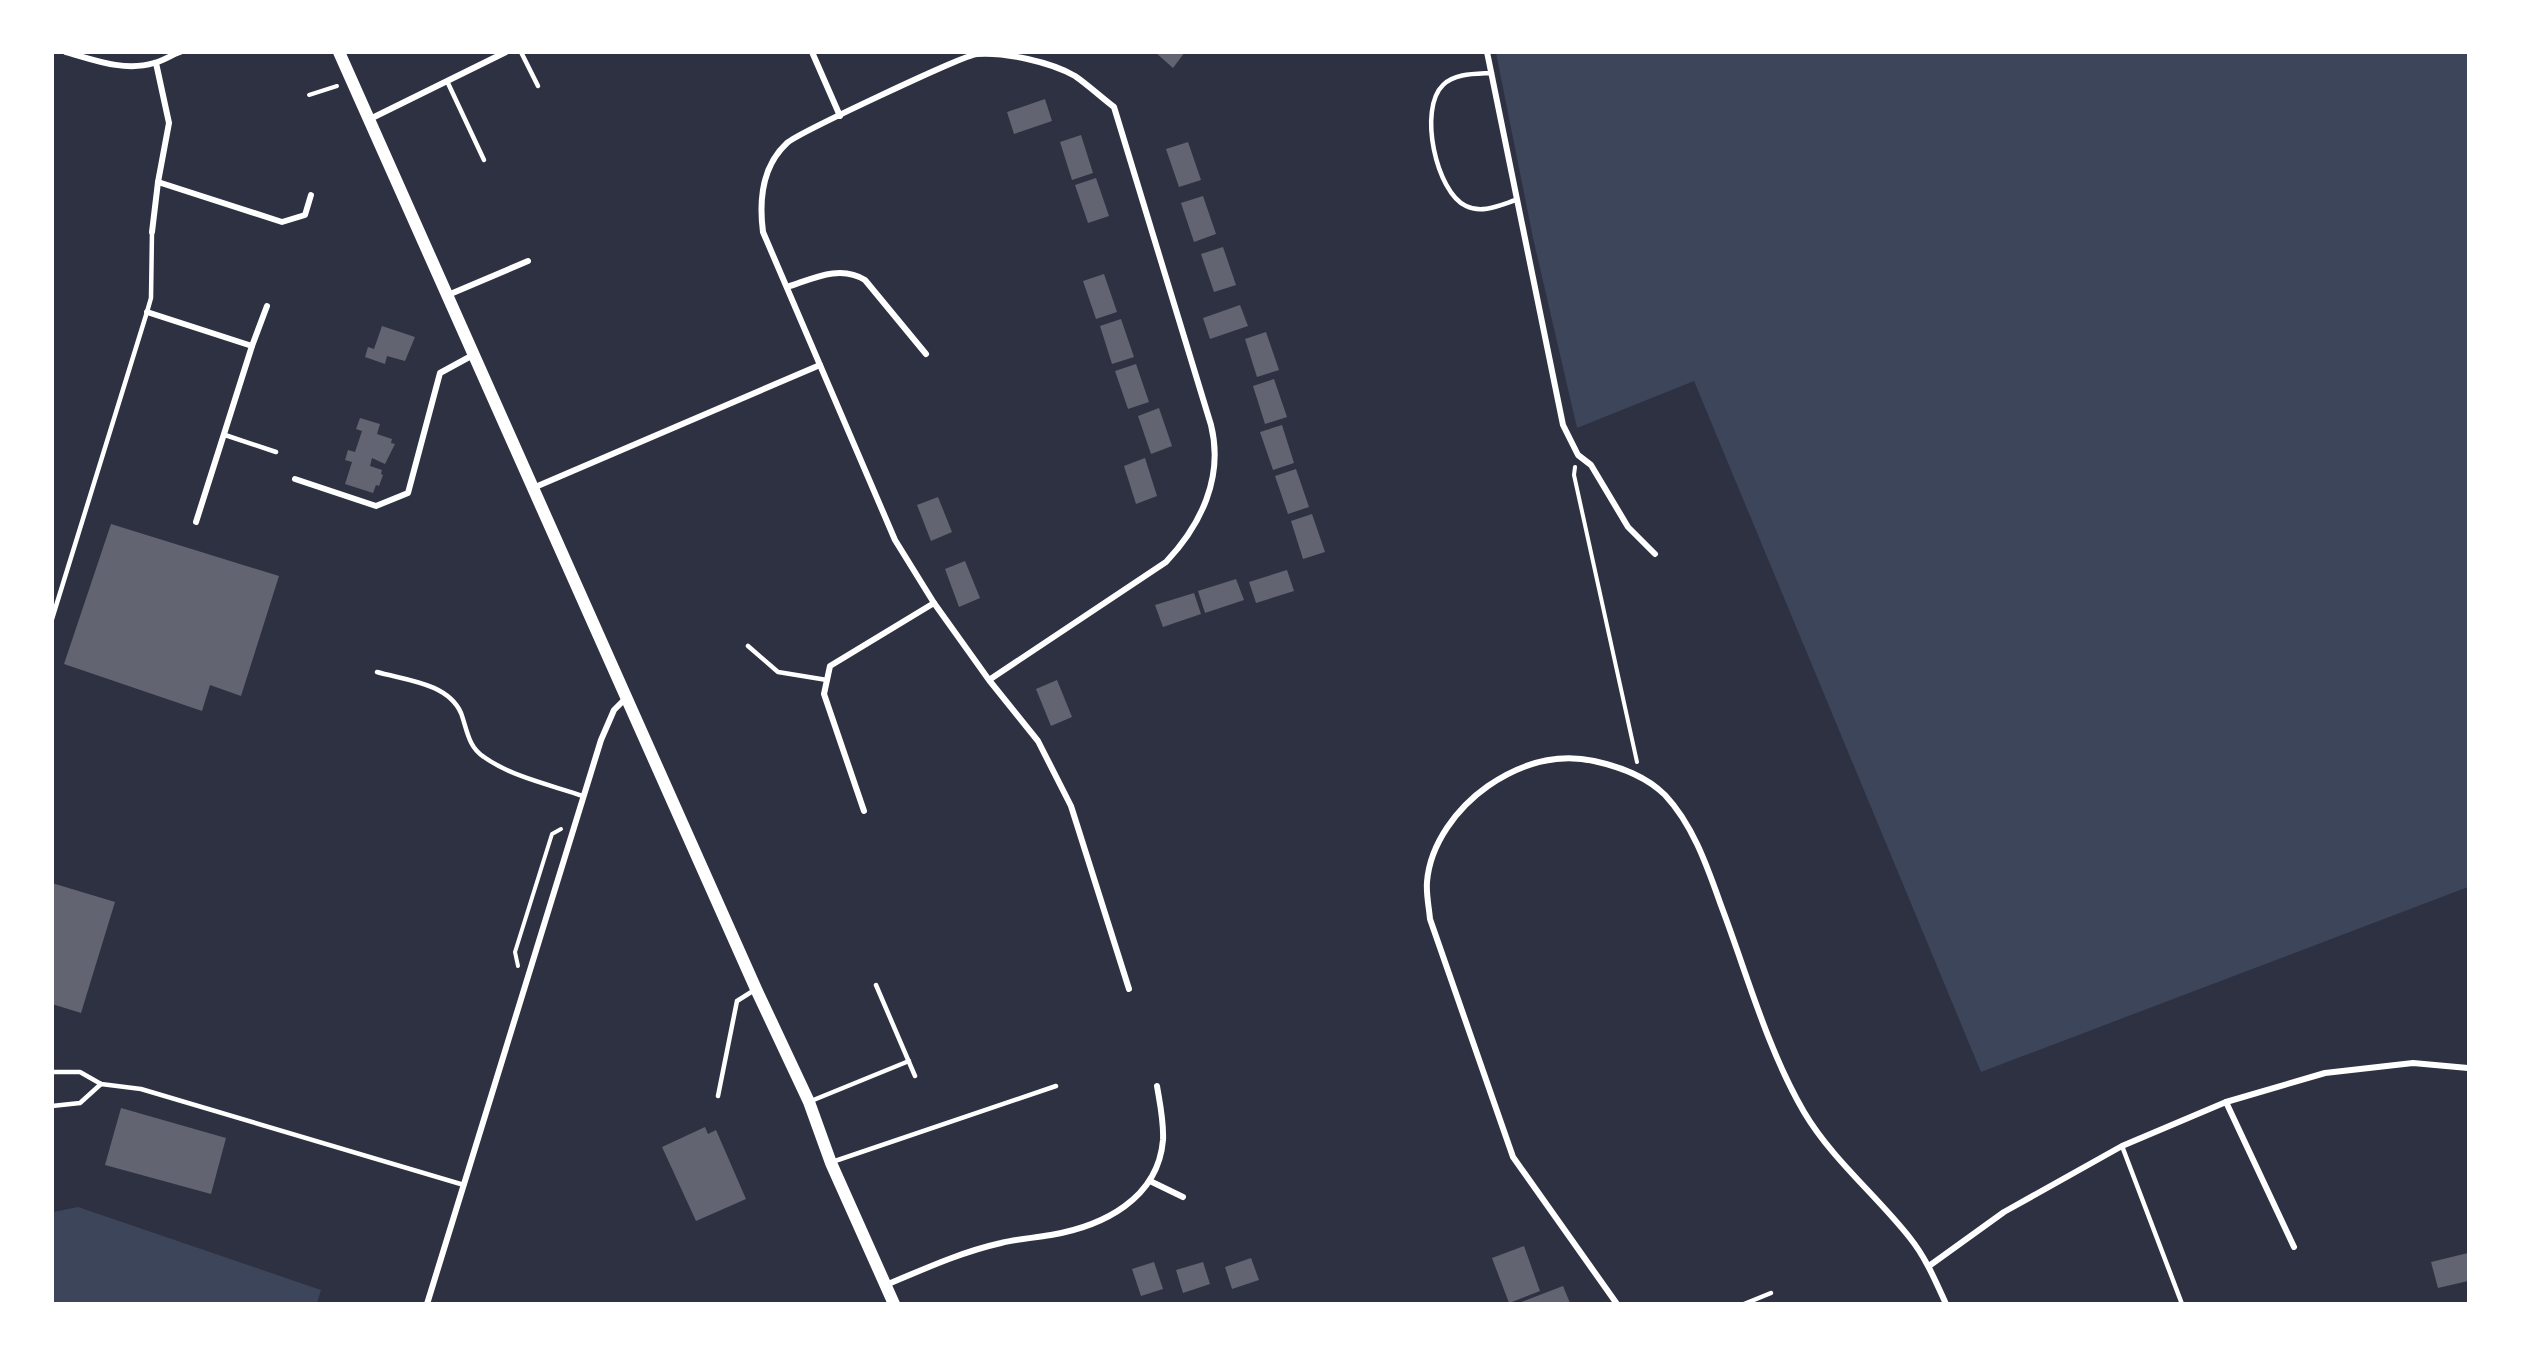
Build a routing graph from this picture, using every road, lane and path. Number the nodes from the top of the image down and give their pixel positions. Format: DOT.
graph roads {
  1 [pos="66,52"];
  2 [pos="180,52"];
  3 [pos="339,52"];
  4 [pos="506,52"];
  5 [pos="521,52"];
  6 [pos="812,52"];
  7 [pos="1487,52"];
  8 [pos="1019,55"];
  9 [pos="156,63"];
  10 [pos="1492,73"];
  11 [pos="447,81"];
  12 [pos="337,86"];
  13 [pos="538,86"];
  14 [pos="309,94"];
  15 [pos="840,116"];
  16 [pos="370,119"];
  17 [pos="484,160"];
  18 [pos="158,182"];
  19 [pos="311,195"];
  20 [pos="1516,200"];
  21 [pos="152,232"];
  22 [pos="528,261"];
  23 [pos="787,287"];
  24 [pos="448,295"];
  25 [pos="267,306"];
  26 [pos="147,312"];
  27 [pos="252,346"];
  28 [pos="926,354"];
  29 [pos="473,355"];
  30 [pos="820,365"];
  31 [pos="225,435"];
  32 [pos="276,452"];
  33 [pos="1578,455"];
  34 [pos="295,479"];
  35 [pos="533,488"];
  36 [pos="196,522"];
  37 [pos="1655,554"];
  38 [pos="934,603"];
  39 [pos="52,619"];
  40 [pos="748,646"];
  41 [pos="377,672"];
  42 [pos="827,680"];
  43 [pos="989,680"];
  44 [pos="627,697"];
  45 [pos="1640,776"];
  46 [pos="583,796"];
  47 [pos="864,811"];
  48 [pos="573,831"];
  49 [pos="530,973"];
  50 [pos="876,985"];
  51 [pos="756,989"];
  52 [pos="1129,989"];
  53 [pos="909,1061"];
  54 [pos="2468,1068"];
  55 [pos="52,1072"];
  56 [pos="915,1076"];
  57 [pos="101,1084"];
  58 [pos="1056,1086"];
  59 [pos="1157,1086"];
  60 [pos="718,1096"];
  61 [pos="809,1102"];
  62 [pos="2226,1102"];
  63 [pos="52,1106"];
  64 [pos="2122,1146"];
  65 [pos="831,1163"];
  66 [pos="1150,1182"];
  67 [pos="464,1185"];
  68 [pos="1183,1197"];
  69 [pos="2294,1247"];
  70 [pos="1929,1266"];
  71 [pos="886,1285"];
  72 [pos="1771,1293"];
  73 [pos="1614,1303"];
  74 [pos="427,1304"];
  75 [pos="894,1304"];
  76 [pos="1744,1304"];
  77 [pos="1946,1304"];
  78 [pos="2182,1304"];
  1 -- 9 [label="street"];
  2 -- 9 [label="street"];
  3 -- 16 [label="main road"];
  4 -- 11 [label="street"];
  5 -- 13 [label="lane"];
  6 -- 15 [label="street"];
  7 -- 10 [label="street"];
  8 -- 15 [label="street"];
  8 -- 43 [label="street"];
  9 -- 18 [label="street"];
  10 -- 20 [label="street"];
  10 -- 20 [label="lane"];
  11 -- 16 [label="street"];
  11 -- 17 [label="lane"];
  12 -- 14 [label="path"];
  15 -- 23 [label="street"];
  16 -- 24 [label="main road"];
  18 -- 19 [label="street"];
  18 -- 21 [label="street"];
  20 -- 33 [label="street"];
  21 -- 26 [label="lane"];
  22 -- 24 [label="street"];
  23 -- 28 [label="street"];
  23 -- 30 [label="street"];
  24 -- 29 [label="main road"];
  25 -- 27 [label="street"];
  26 -- 27 [label="street"];
  26 -- 39 [label="lane"];
  27 -- 31 [label="street"];
  29 -- 34 [label="street"];
  29 -- 35 [label="main road"];
  30 -- 35 [label="street"];
  30 -- 38 [label="street"];
  31 -- 32 [label="lane"];
  31 -- 36 [label="street"];
  33 -- 37 [label="street"];
  33 -- 45 [label="path"];
  35 -- 44 [label="main road"];
  38 -- 42 [label="street"];
  38 -- 43 [label="street"];
  40 -- 42 [label="lane"];
  41 -- 46 [label="lane"];
  42 -- 47 [label="street"];
  43 -- 52 [label="street"];
  44 -- 46 [label="street"];
  44 -- 51 [label="main road"];
  45 -- 70 [label="street"];
  45 -- 73 [label="street"];
  46 -- 48 [label="street"];
  48 -- 49 [label="street"];
  48 -- 49 [label="path"];
  49 -- 67 [label="street"];
  50 -- 53 [label="lane"];
  51 -- 60 [label="lane"];
  51 -- 61 [label="main road"];
  53 -- 56 [label="lane"];
  53 -- 61 [label="lane"];
  54 -- 62 [label="street"];
  55 -- 57 [label="lane"];
  57 -- 63 [label="lane"];
  57 -- 67 [label="lane"];
  58 -- 65 [label="lane"];
  59 -- 66 [label="street"];
  61 -- 65 [label="main road"];
  62 -- 64 [label="street"];
  62 -- 69 [label="street"];
  64 -- 70 [label="street"];
  64 -- 78 [label="lane"];
  65 -- 71 [label="main road"];
  66 -- 68 [label="street"];
  66 -- 71 [label="street"];
  67 -- 74 [label="street"];
  70 -- 77 [label="street"];
  71 -- 75 [label="main road"];
  72 -- 76 [label="lane"];
}
